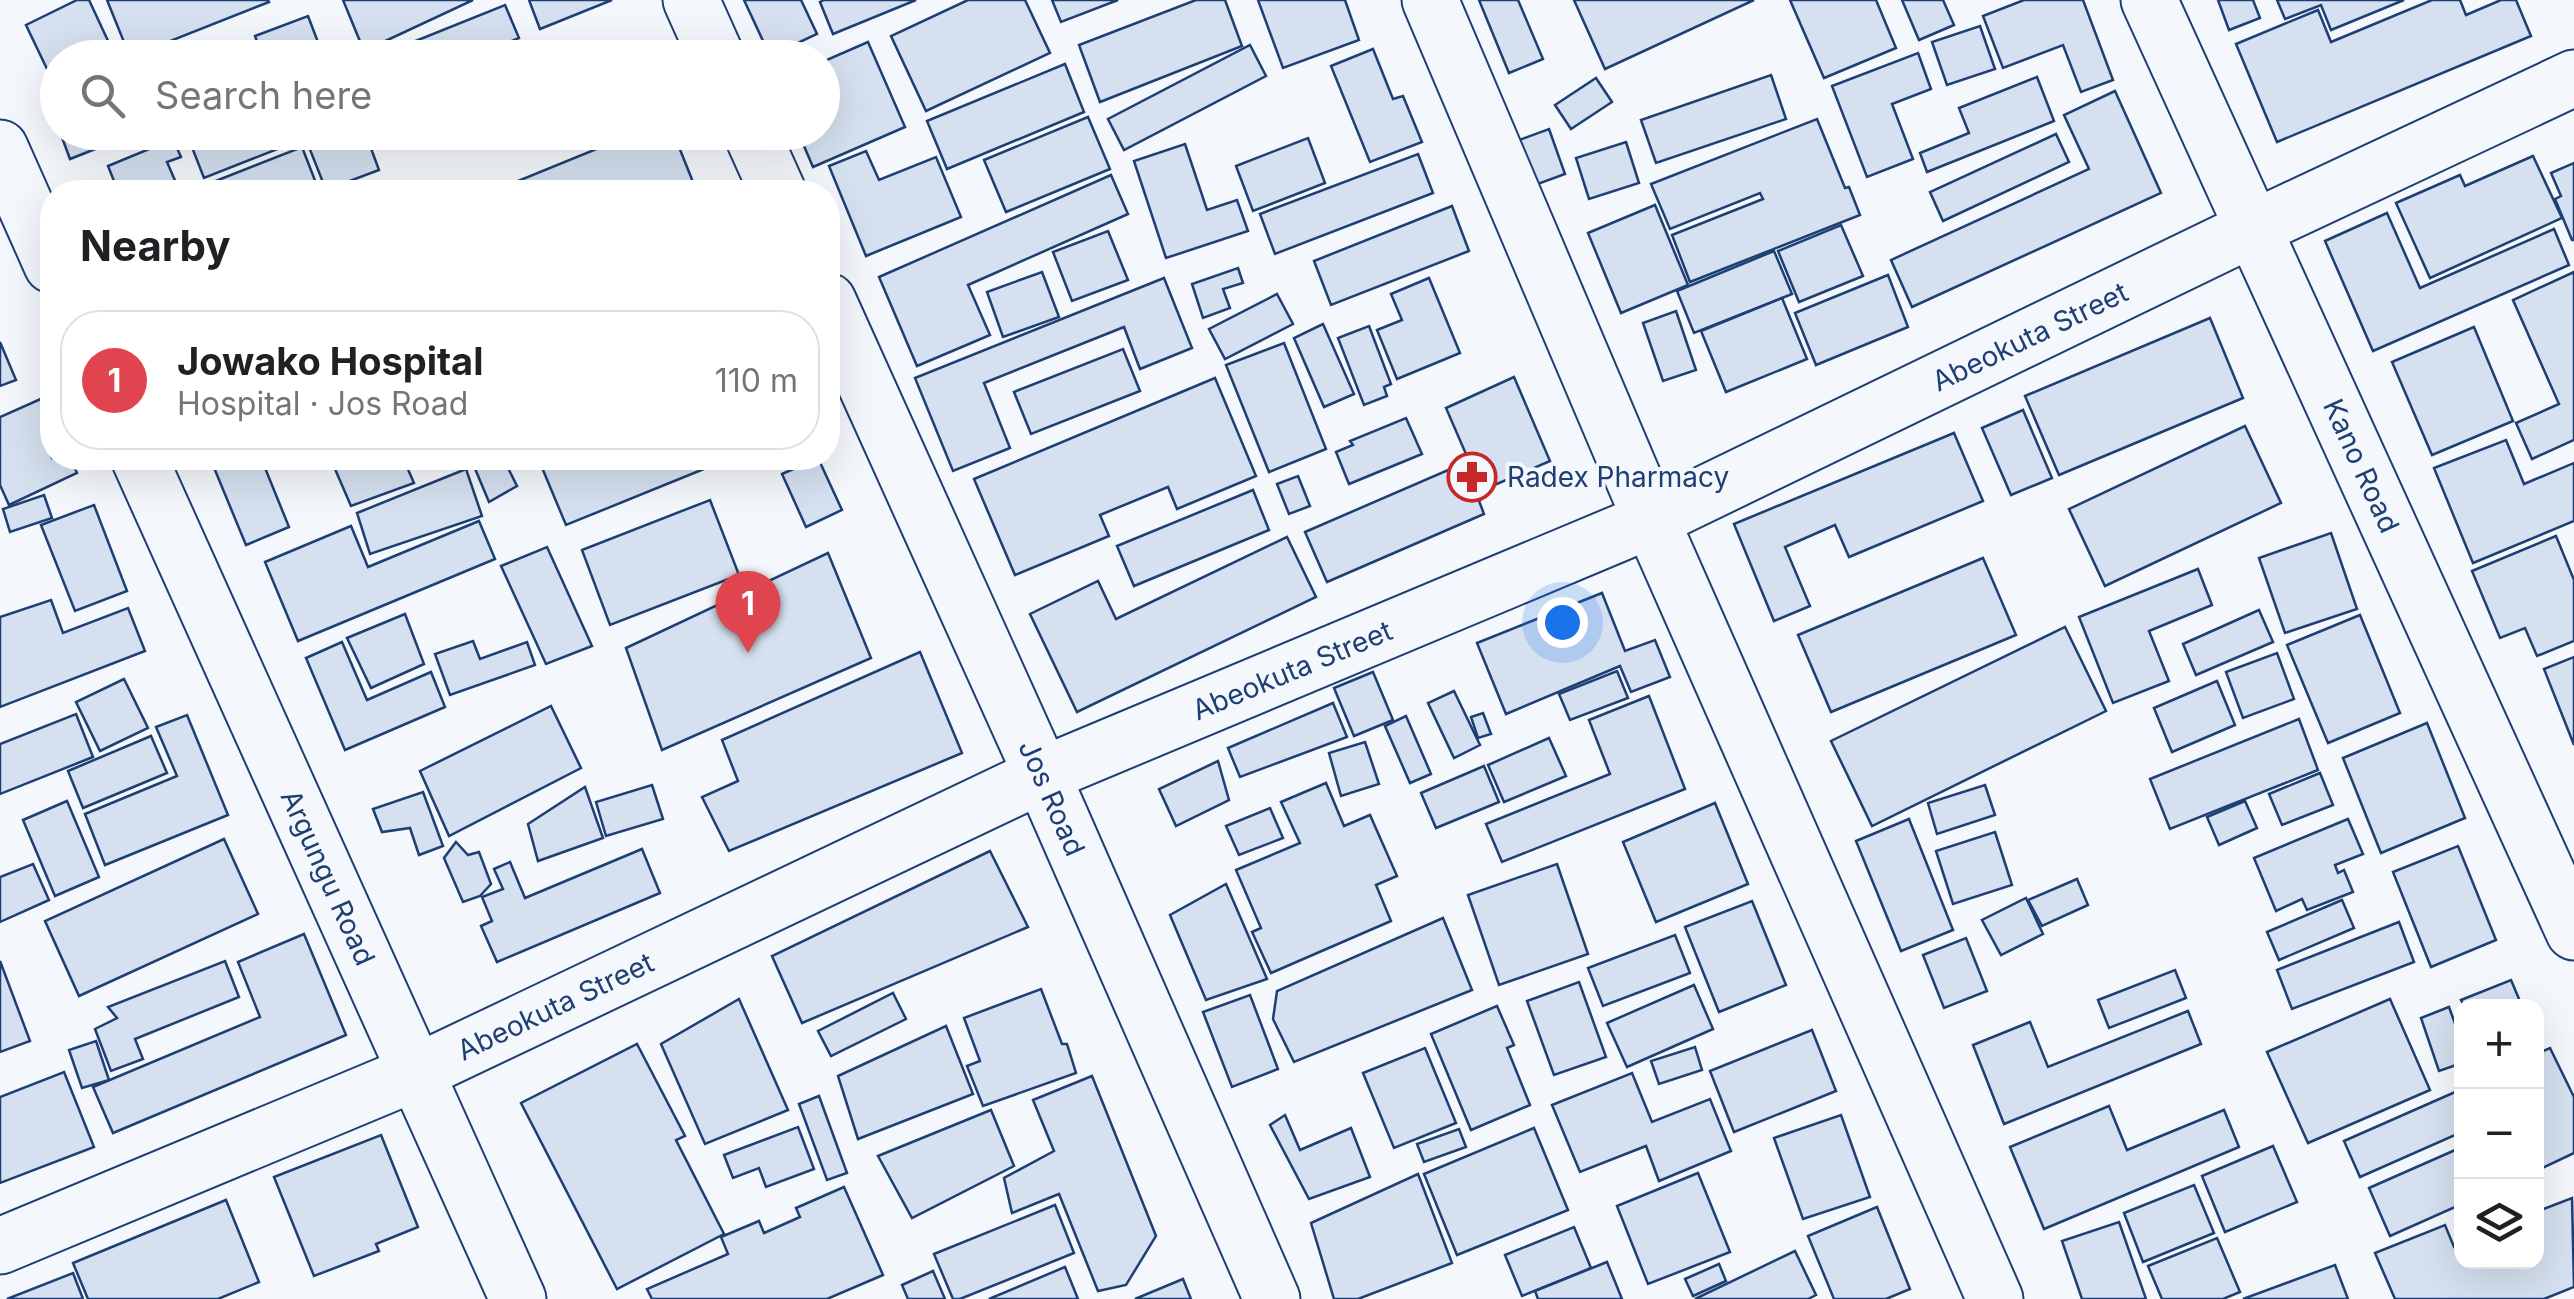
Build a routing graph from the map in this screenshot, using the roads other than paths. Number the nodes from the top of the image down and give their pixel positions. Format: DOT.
graph roads {
  1 [pos="692,0"];
  2 [pos="1430,0"];
  3 [pos="2149,0"];
  4 [pos="710,40"];
  5 [pos="2574,78"];
  6 [pos="0,148"];
  7 [pos="759,150"];
  8 [pos="773,180"];
  9 [pos="2252,229"];
  10 [pos="40,238"];
  11 [pos="840,328"];
  12 [pos="144,470"];
  13 [pos="1650,520"];
  14 [pos="1042,775"];
  15 [pos="2574,932"];
  16 [pos="415,1073"];
  17 [pos="0,1246"];
  18 [pos="518,1299"];
  19 [pos="1272,1299"];
  20 [pos="1995,1299"];
  1 -- 4 [label="street"];
  2 -- 13 [label="street"];
  3 -- 9 [label="street, Kano Road"];
  5 -- 9 [label="street, Abeokuta Street"];
  6 -- 10 [label="street"];
  7 -- 8 [label="street"];
  9 -- 13 [label="street, Abeokuta Street"];
  9 -- 15 [label="street, Kano Road"];
  11 -- 14 [label="street, Jos Road"];
  12 -- 16 [label="street, Argungu Road"];
  13 -- 14 [label="street, Abeokuta Street"];
  13 -- 20 [label="street"];
  14 -- 16 [label="street, Abeokuta Street"];
  14 -- 19 [label="street, Jos Road"];
  16 -- 17 [label="street, Abeokuta Street"];
  16 -- 18 [label="street, Argungu Road"];
}
